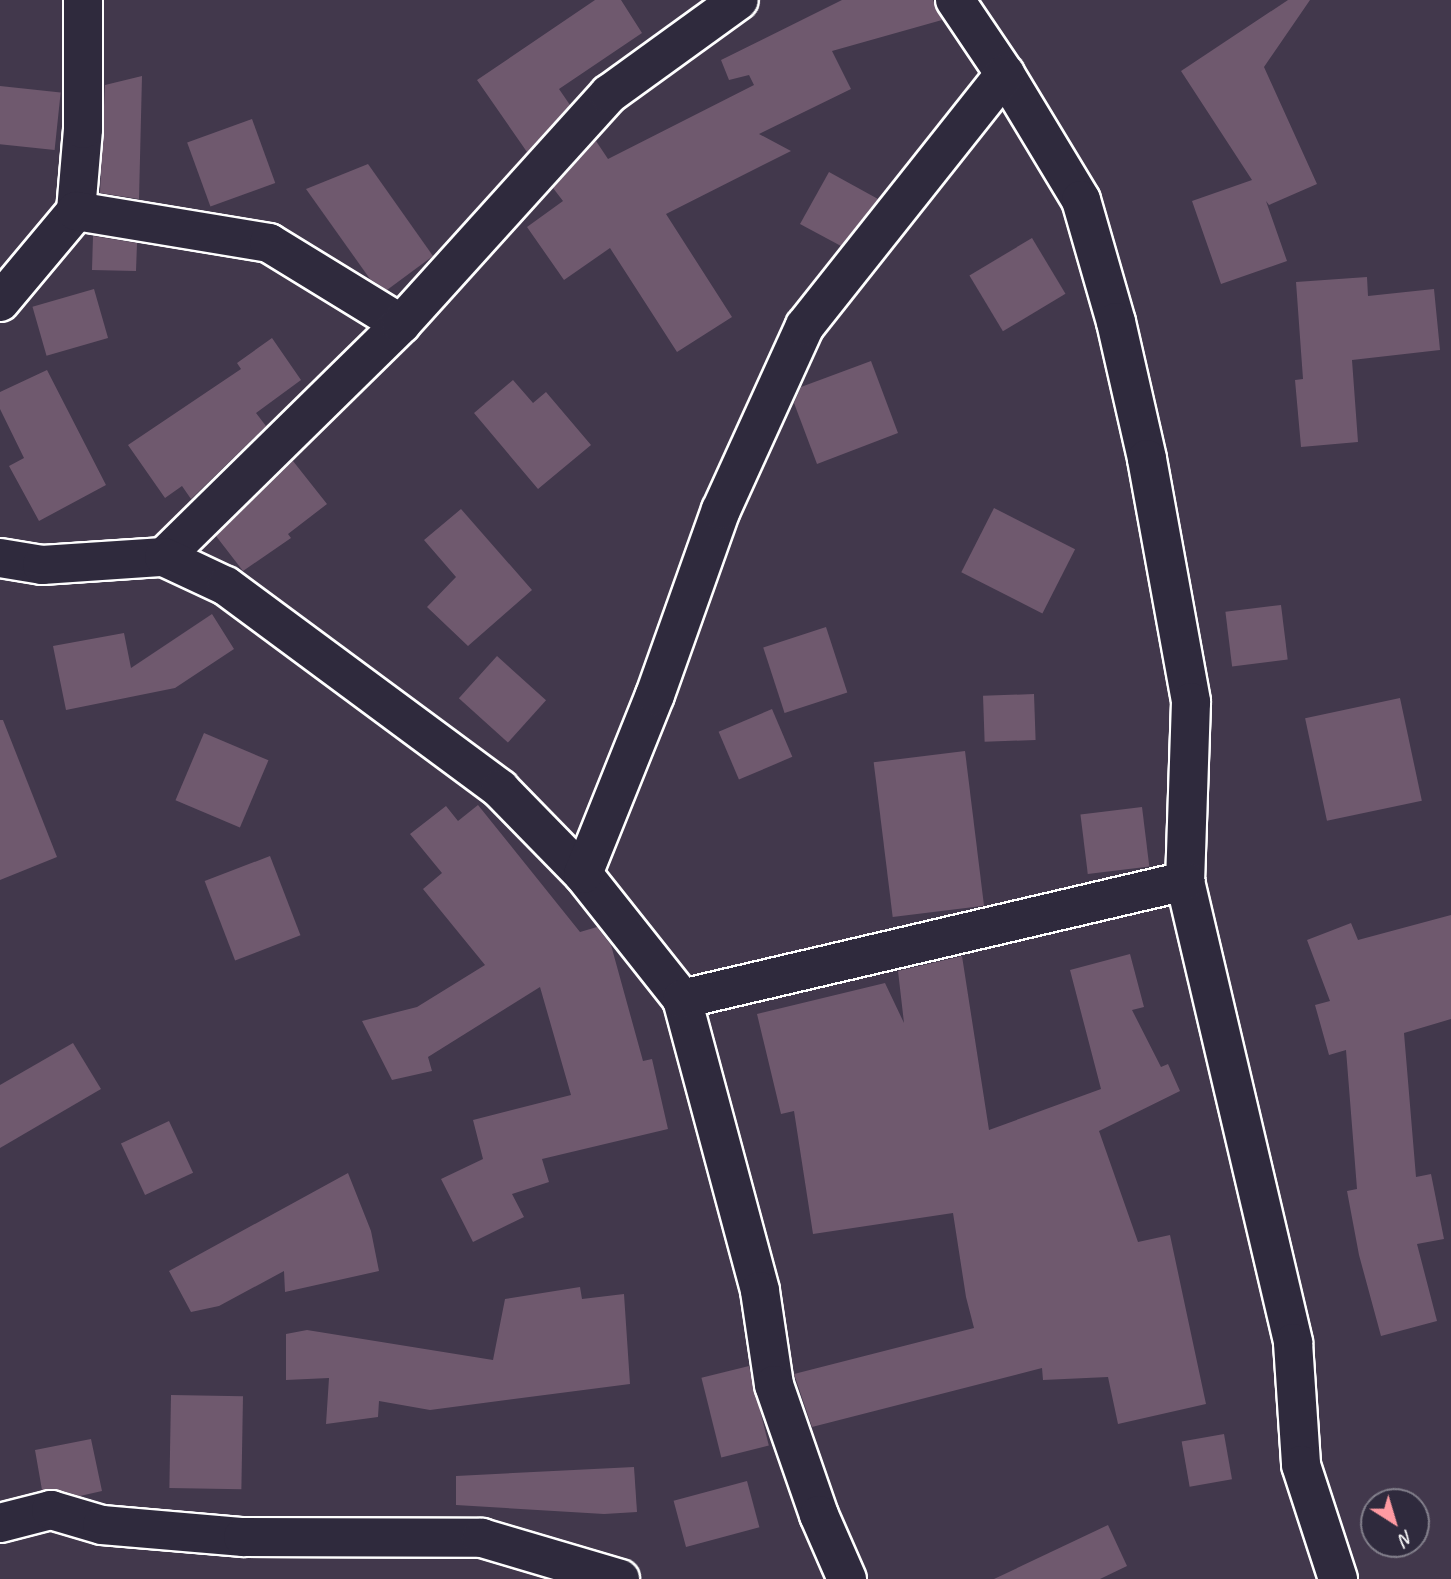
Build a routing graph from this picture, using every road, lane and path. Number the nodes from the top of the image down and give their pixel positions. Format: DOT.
graph roads {
  1 [pos="83,0"];
  2 [pos="739,0"];
  3 [pos="955,0"];
  4 [pos="1005,74"];
  5 [pos="76,211"];
  6 [pos="0,302"];
  7 [pos="401,324"];
  8 [pos="164,557"];
  9 [pos="0,558"];
  10 [pos="583,874"];
  11 [pos="1185,881"];
  12 [pos="682,999"];
  13 [pos="0,1523"];
  14 [pos="620,1579"];
  15 [pos="847,1579"];
  16 [pos="1338,1579"];
  1 -- 5 [label="street"];
  2 -- 7 [label="street"];
  3 -- 4 [label="street"];
  4 -- 10 [label="street"];
  4 -- 11 [label="street"];
  5 -- 6 [label="street"];
  5 -- 7 [label="street"];
  7 -- 8 [label="street"];
  8 -- 9 [label="street"];
  8 -- 10 [label="street"];
  10 -- 12 [label="street"];
  11 -- 12 [label="street"];
  11 -- 16 [label="street"];
  12 -- 15 [label="street"];
  13 -- 14 [label="street"];
}
